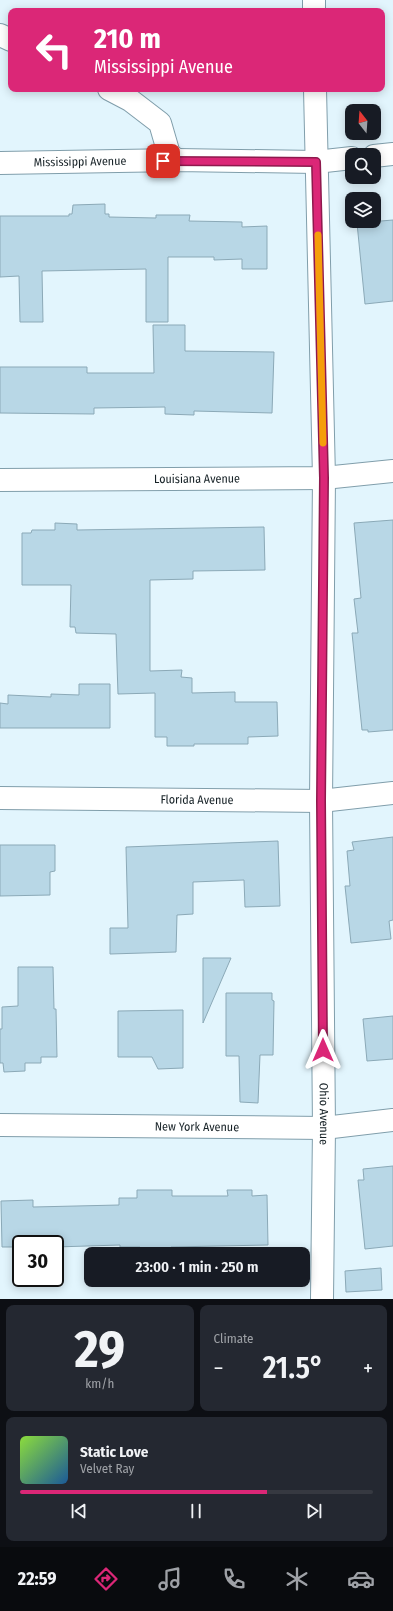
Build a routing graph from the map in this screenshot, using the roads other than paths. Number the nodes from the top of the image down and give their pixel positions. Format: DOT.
graph roads {
  1 [pos="115,92"];
  2 [pos="315,92"];
  3 [pos="393,154"];
  4 [pos="381,155"];
  5 [pos="345,159"];
  6 [pos="177,160"];
  7 [pos="316,162"];
  8 [pos="0,163"];
  9 [pos="393,470"];
  10 [pos="324,478"];
  11 [pos="0,480"];
  12 [pos="393,793"];
  13 [pos="0,798"];
  14 [pos="321,801"];
  15 [pos="393,1120"];
  16 [pos="0,1125"];
  17 [pos="324,1128"];
  18 [pos="322,1299"];
  1 -- 6 [label="street"];
  2 -- 7 [label="street, Ohio Avenue"];
  3 -- 4 [label="street"];
  5 -- 7 [label="street, Mississippi Avenue"];
  6 -- 7 [label="street, Mississippi Avenue"];
  6 -- 8 [label="street, Mississippi Avenue"];
  7 -- 10 [label="street, Ohio Avenue"];
  9 -- 10 [label="street, Louisiana Avenue"];
  10 -- 11 [label="street, Louisiana Avenue"];
  10 -- 14 [label="street, Ohio Avenue"];
  12 -- 14 [label="street, Florida Avenue"];
  13 -- 14 [label="street, Florida Avenue"];
  14 -- 17 [label="street, Ohio Avenue"];
  15 -- 17 [label="street, New York Avenue"];
  16 -- 17 [label="street, New York Avenue"];
  17 -- 18 [label="street, Ohio Avenue"];
}
